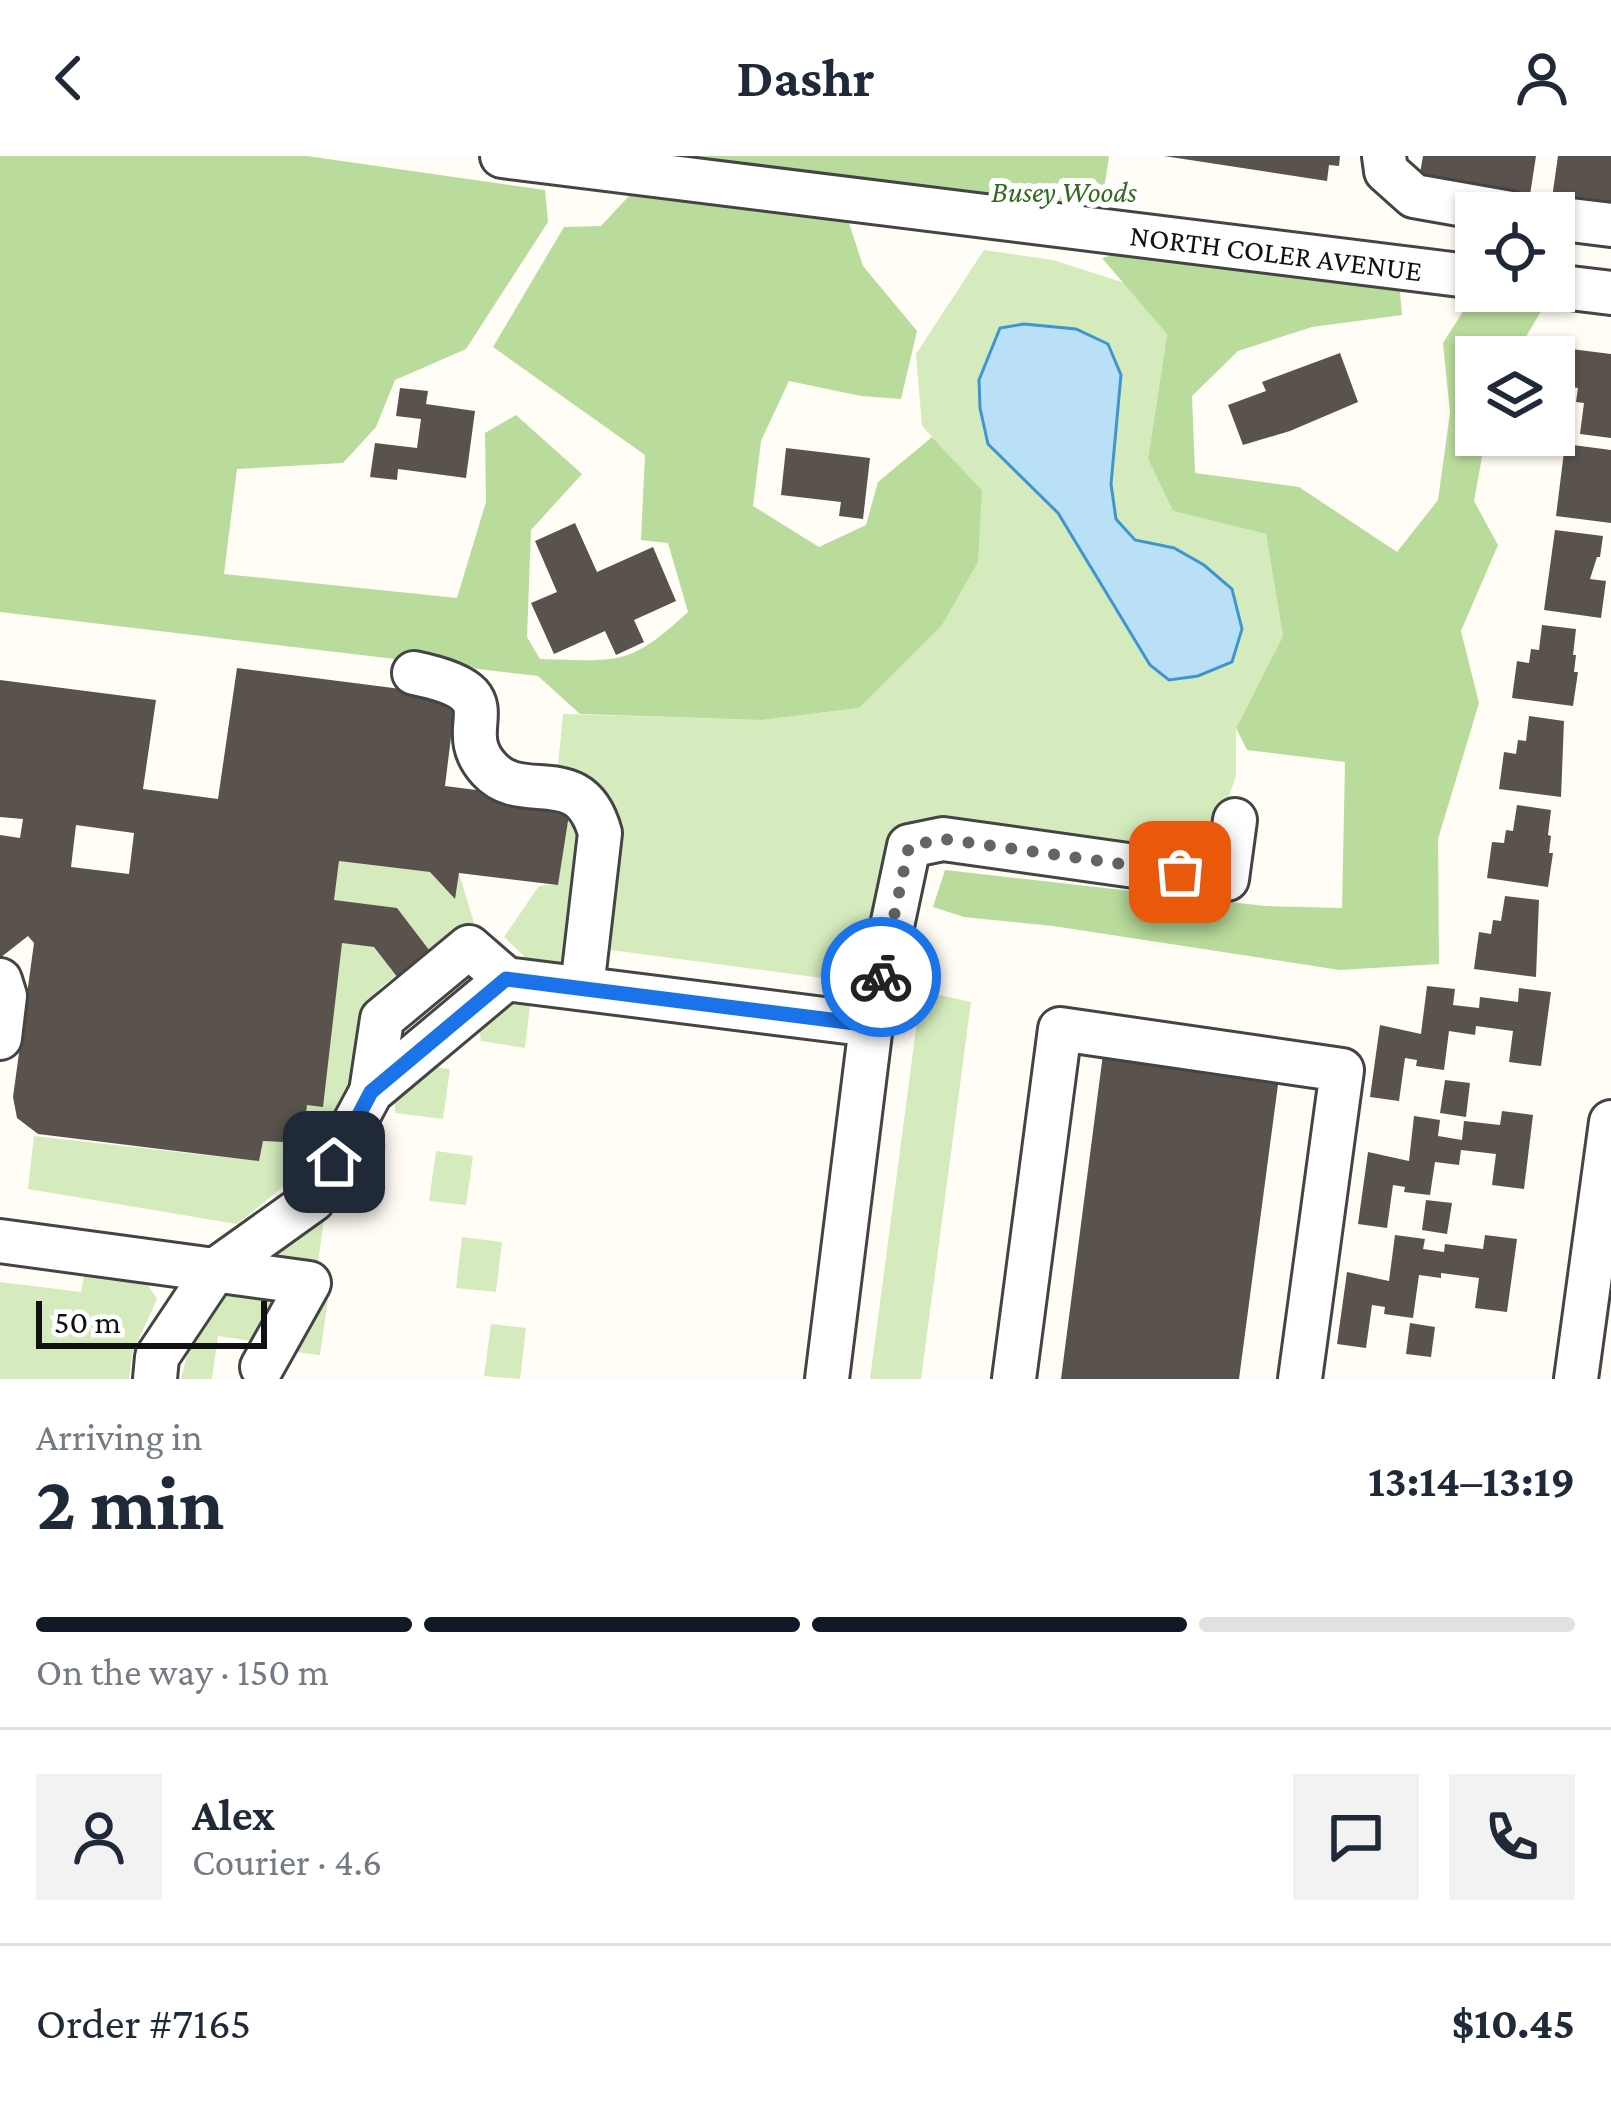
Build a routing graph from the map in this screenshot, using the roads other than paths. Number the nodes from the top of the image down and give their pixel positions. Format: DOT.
graph roads {
  1 [pos="502,156"];
  2 [pos="1384,156"];
  3 [pos="1455,203"];
  4 [pos="1575,221"];
  5 [pos="1611,225"];
  6 [pos="1455,274"];
  7 [pos="1575,289"];
  8 [pos="1611,293"];
  9 [pos="414,673"];
  10 [pos="1235,820"];
  11 [pos="0,980"];
  12 [pos="582,988"];
  13 [pos="871,1025"];
  14 [pos="0,1038"];
  15 [pos="1611,1122"];
  16 [pos="1604,1224"];
  17 [pos="0,1241"];
  18 [pos="214,1270"];
  19 [pos="262,1367"];
  20 [pos="154,1379"];
  21 [pos="827,1379"];
  22 [pos="1014,1379"];
  23 [pos="1300,1379"];
  24 [pos="1576,1379"];
  1 -- 6 [label="street, NORTH COLER AVENUE"];
  2 -- 3 [label="street"];
  4 -- 5 [label="street"];
  7 -- 8 [label="street"];
  9 -- 12 [label="street"];
  10 -- 13 [label="street"];
  11 -- 14 [label="street"];
  12 -- 13 [label="street"];
  12 -- 18 [label="street"];
  13 -- 21 [label="street"];
  15 -- 16 [label="street"];
  16 -- 24 [label="street"];
  17 -- 18 [label="street"];
  18 -- 19 [label="street"];
  18 -- 20 [label="street"];
  22 -- 23 [label="street"];
}
